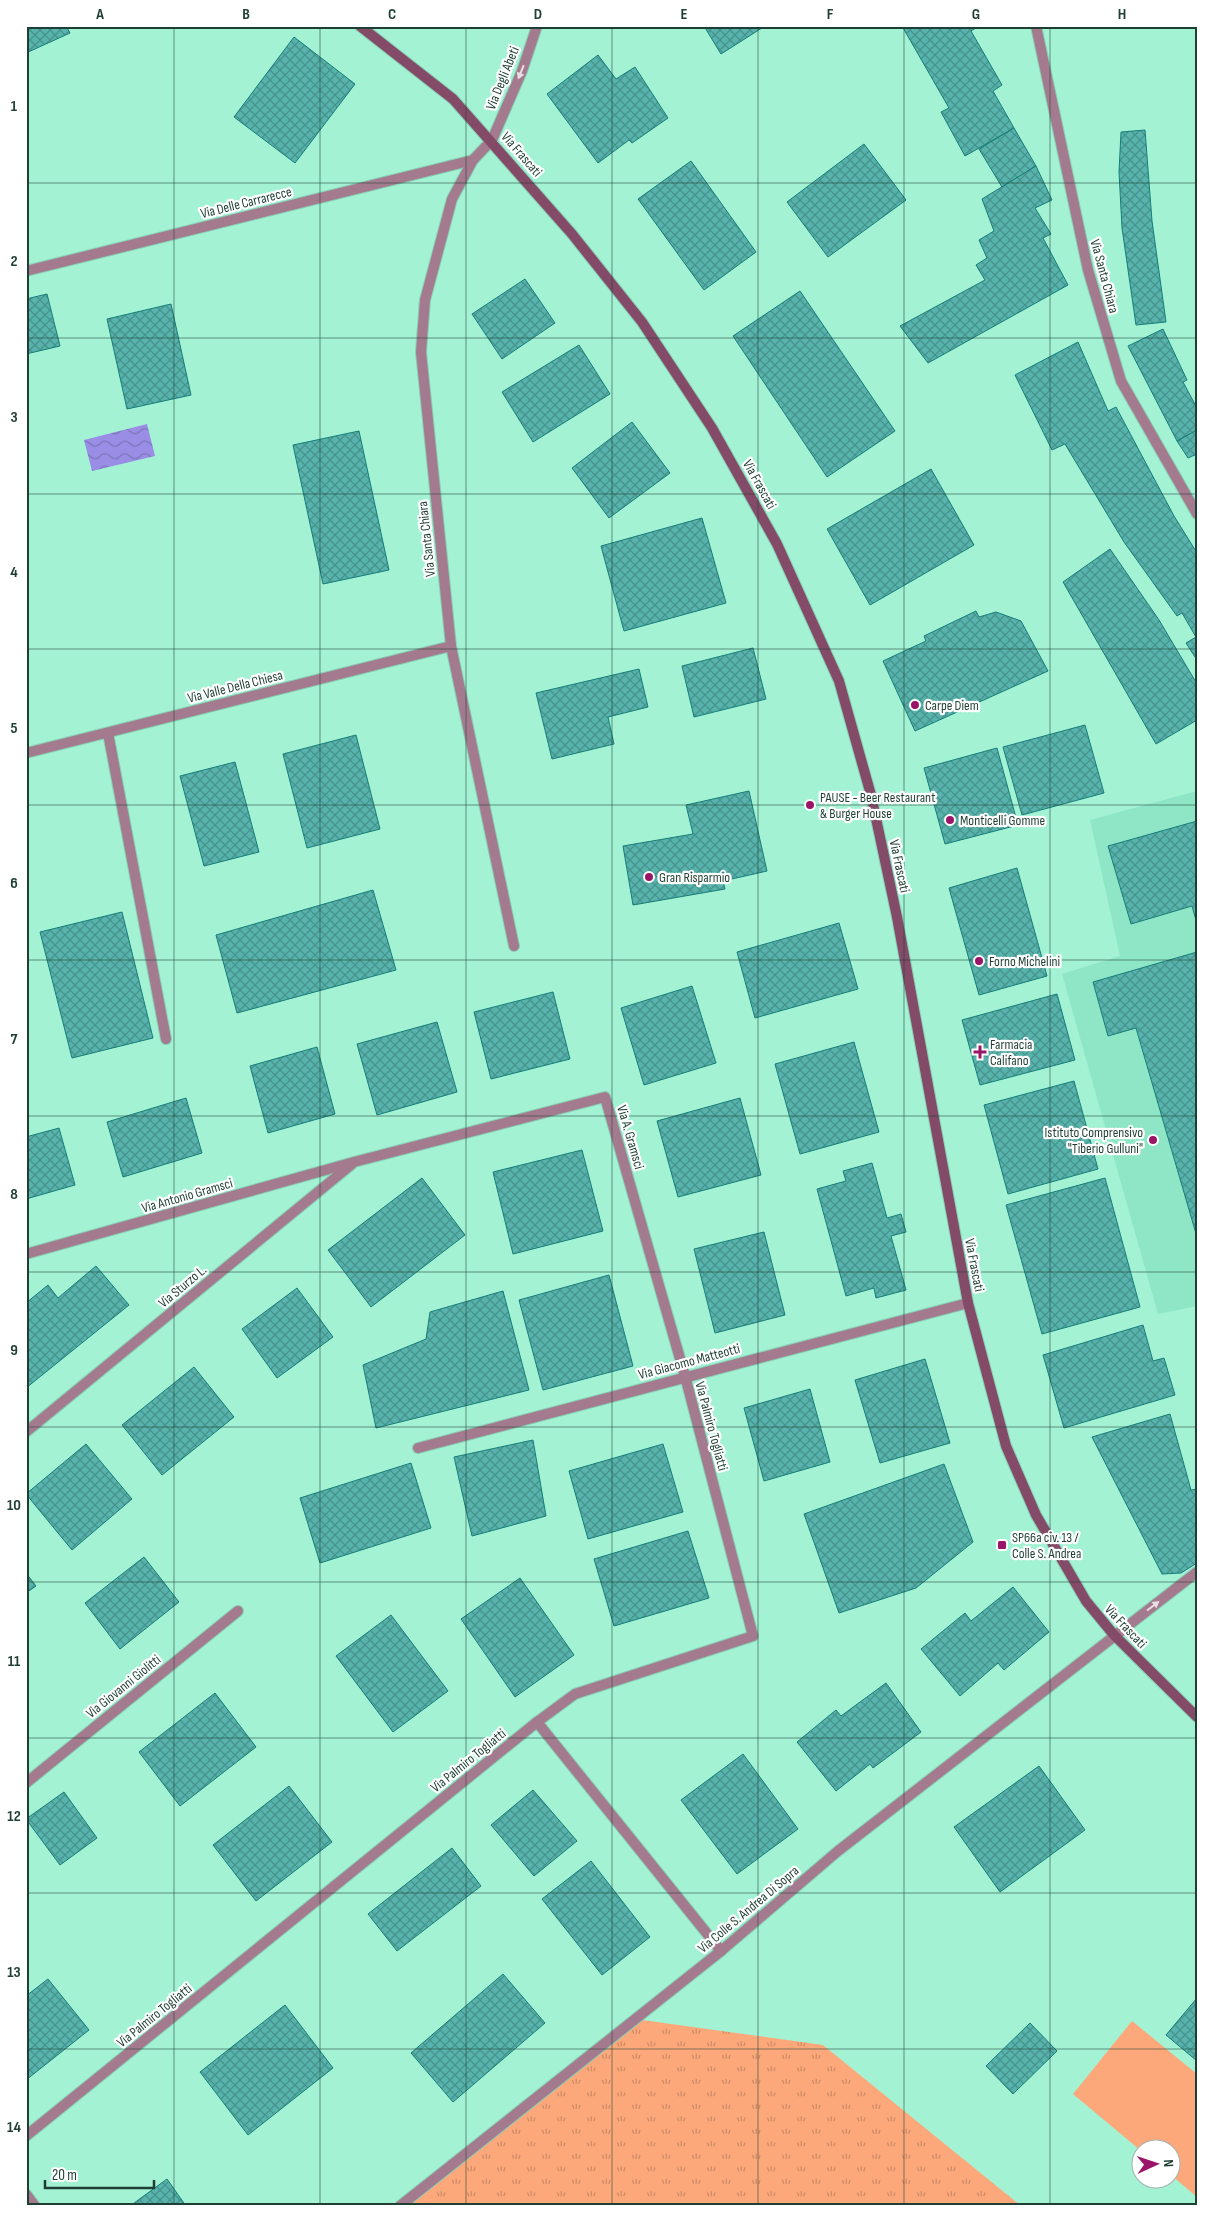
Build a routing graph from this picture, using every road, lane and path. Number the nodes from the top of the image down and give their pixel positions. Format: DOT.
graph roads {
  1 [pos="360,26"];
  2 [pos="537,26"];
  3 [pos="1036,26"];
  4 [pos="492,140"];
  5 [pos="473,160"];
  6 [pos="26,271"];
  7 [pos="1197,514"];
  8 [pos="451,646"];
  9 [pos="108,733"];
  10 [pos="26,752"];
  11 [pos="514,946"];
  12 [pos="166,1039"];
  13 [pos="354,1162"];
  14 [pos="26,1254"];
  15 [pos="968,1303"];
  16 [pos="685,1376"];
  17 [pos="26,1432"];
  18 [pos="418,1448"];
  19 [pos="1197,1572"];
  20 [pos="238,1611"];
  21 [pos="1114,1635"];
  22 [pos="1197,1717"];
  23 [pos="537,1722"];
  24 [pos="26,1783"];
  25 [pos="721,1951"];
  26 [pos="26,2136"];
  27 [pos="26,2194"];
  28 [pos="35,2206"];
  29 [pos="400,2206"];
  1 -- 4 [label="street, Via Frascati"];
  2 -- 4 [label="street, Via Degli Abeti, one-way"];
  3 -- 7 [label="street, Via Santa Chiara"];
  4 -- 5 [label="street, Via Santa Chiara"];
  4 -- 15 [label="street, Via Frascati"];
  5 -- 6 [label="street, Via Delle Carrarecce"];
  5 -- 8 [label="street, Via Santa Chiara"];
  8 -- 9 [label="street, Via Valle Della Chiesa"];
  8 -- 11 [label="street, Via Santa Chiara"];
  9 -- 10 [label="street, Via Valle Della Chiesa"];
  9 -- 12 [label="street"];
  13 -- 14 [label="street, Via Antonio Gramsci"];
  13 -- 16 [label="street, Via A. Gramsci"];
  13 -- 17 [label="street, Via Sturzo L."];
  15 -- 16 [label="street, Via Giacomo Matteotti"];
  15 -- 21 [label="street, Via Frascati"];
  16 -- 18 [label="street, Via Giacomo Matteotti"];
  16 -- 23 [label="street, Via Palmiro Togliatti"];
  21 -- 19 [label="street, Via Colle S. Andrea Di Sopra, one-way"];
  20 -- 24 [label="street, Via Giovanni Giolitti"];
  21 -- 22 [label="street, Via Frascati"];
  21 -- 25 [label="street, Via Colle S. Andrea Di Sopra"];
  23 -- 25 [label="street"];
  23 -- 26 [label="street, Via Palmiro Togliatti"];
  25 -- 29 [label="street, Via Colle S. Andrea Di Sopra"];
  27 -- 28 [label="street"];
}
